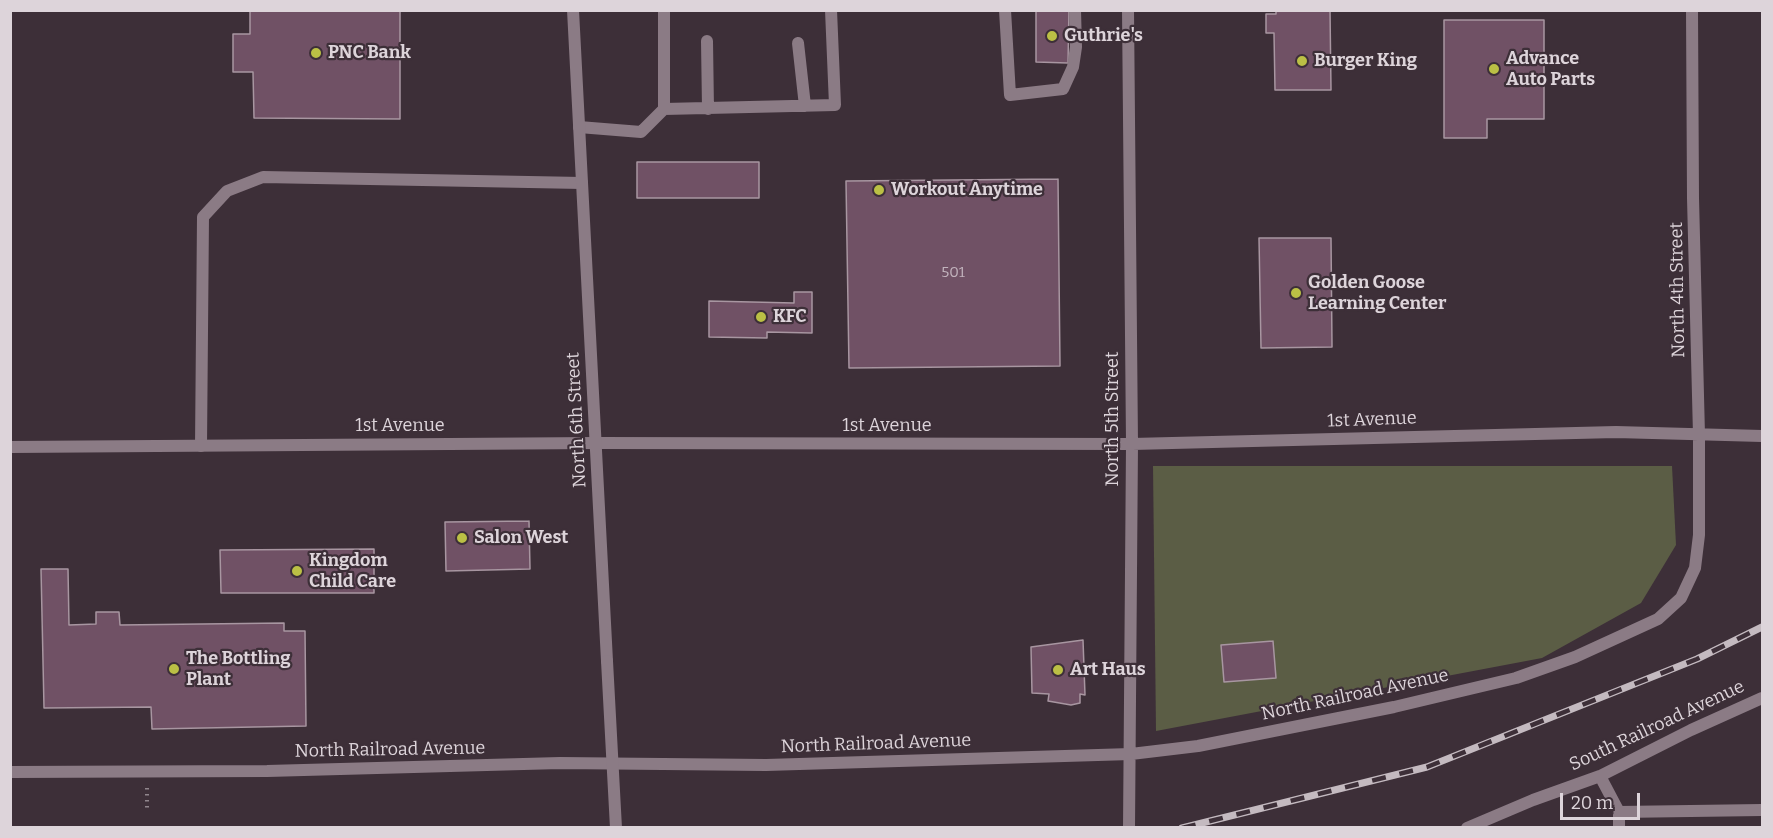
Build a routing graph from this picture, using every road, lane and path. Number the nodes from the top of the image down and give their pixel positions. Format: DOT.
graph roads {
  1 [pos="573,10"];
  2 [pos="664,10"];
  3 [pos="831,10"];
  4 [pos="1005,10"];
  5 [pos="1075,10"];
  6 [pos="1128,10"];
  7 [pos="1692,10"];
  8 [pos="707,41"];
  9 [pos="798,43"];
  10 [pos="805,106"];
  11 [pos="663,109"];
  12 [pos="708,109"];
  13 [pos="579,127"];
  14 [pos="582,183"];
  15 [pos="1699,435"];
  16 [pos="1762,436"];
  17 [pos="596,443"];
  18 [pos="1132,444"];
  19 [pos="201,446"];
  20 [pos="10,447"];
  21 [pos="1695,568"];
  22 [pos="1762,698"];
  23 [pos="1131,754"];
  24 [pos="10,772"];
  25 [pos="1600,776"];
  26 [pos="147,787"];
  27 [pos="147,808"];
  28 [pos="1762,810"];
  29 [pos="1619,812"];
  30 [pos="616,828"];
  31 [pos="1129,828"];
  32 [pos="1467,828"];
  33 [pos="1619,828"];
  1 -- 13 [label="street, North 6th Street"];
  2 -- 11 [label="street"];
  3 -- 10 [label="street"];
  4 -- 5 [label="street"];
  6 -- 18 [label="street, North 5th Street"];
  7 -- 15 [label="street, North 4th Street"];
  8 -- 12 [label="street"];
  9 -- 10 [label="street"];
  10 -- 12 [label="street"];
  11 -- 12 [label="street"];
  11 -- 13 [label="street"];
  13 -- 14 [label="street, North 6th Street"];
  14 -- 17 [label="street, North 6th Street"];
  14 -- 19 [label="street"];
  15 -- 16 [label="street, 1st Avenue"];
  15 -- 18 [label="street, 1st Avenue"];
  15 -- 21 [label="street, North 4th Street"];
  17 -- 18 [label="street, 1st Avenue"];
  17 -- 19 [label="street, 1st Avenue"];
  17 -- 30 [label="street, North 6th Street, bridge"];
  18 -- 23 [label="street, North 5th Street"];
  19 -- 20 [label="street, 1st Avenue"];
  21 -- 23 [label="street, North Railroad Avenue"];
  22 -- 25 [label="street, South Railroad Avenue"];
  23 -- 24 [label="street, North Railroad Avenue"];
  23 -- 31 [label="street, North 5th Street"];
  25 -- 29 [label="street"];
  25 -- 32 [label="street, South Railroad Avenue"];
  26 -- 27 [label="path"];
  28 -- 29 [label="street"];
  29 -- 33 [label="street"];
}
